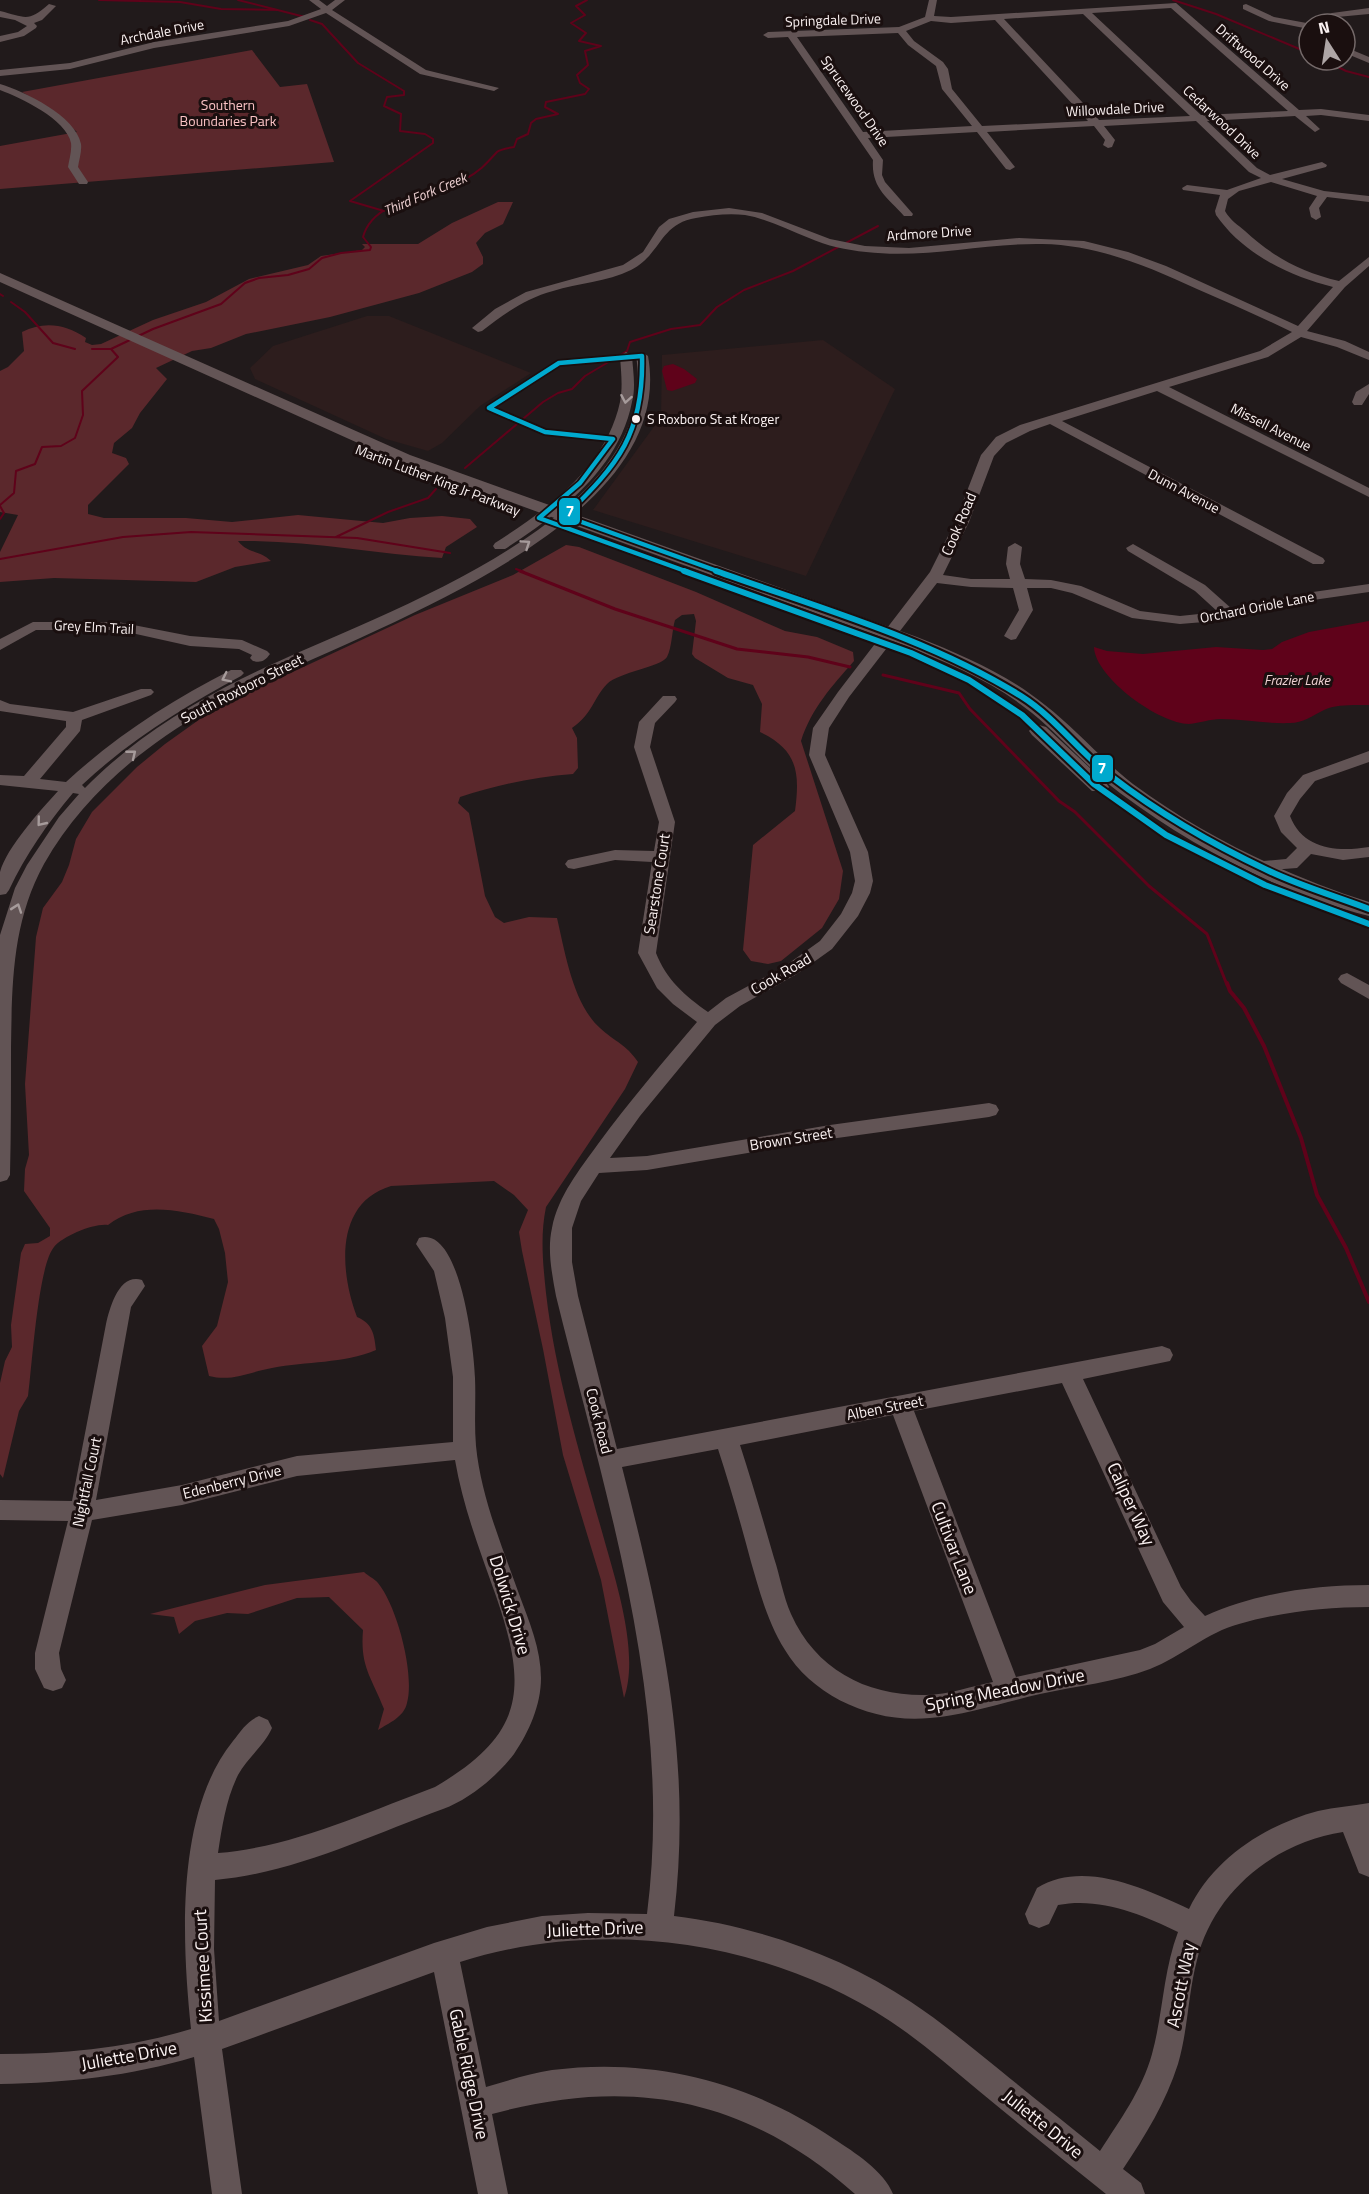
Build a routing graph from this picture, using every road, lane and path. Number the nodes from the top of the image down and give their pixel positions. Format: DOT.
graph roads {
  1 [pos="314,0"];
  2 [pos="341,0"];
  3 [pos="933,0"];
  4 [pos="52,6"];
  5 [pos="1246,7"];
  6 [pos="328,10"];
  7 [pos="1085,10"];
  8 [pos="0,14"];
  9 [pos="996,16"];
  10 [pos="929,18"];
  11 [pos="27,22"];
  12 [pos="1297,24"];
  13 [pos="900,30"];
  14 [pos="790,34"];
  15 [pos="768,35"];
  16 [pos="0,39"];
  17 [pos="1361,46"];
  18 [pos="1357,47"];
  19 [pos="0,73"];
  20 [pos="0,87"];
  21 [pos="495,88"];
  22 [pos="1297,113"];
  23 [pos="1197,118"];
  24 [pos="1369,118"];
  25 [pos="1096,123"];
  26 [pos="979,129"];
  27 [pos="1315,129"];
  28 [pos="861,135"];
  29 [pos="1108,145"];
  30 [pos="1322,165"];
  31 [pos="1010,166"];
  32 [pos="1270,179"];
  33 [pos="83,182"];
  34 [pos="1187,188"];
  35 [pos="1228,194"];
  36 [pos="1324,194"];
  37 [pos="1369,199"];
  38 [pos="908,214"];
  39 [pos="1316,217"];
  40 [pos="1369,260"];
  41 [pos="0,267"];
  42 [pos="0,278"];
  43 [pos="1341,285"];
  44 [pos="88,315"];
  45 [pos="478,328"];
  46 [pos="1299,332"];
  47 [pos="626,356"];
  48 [pos="642,356"];
  49 [pos="1369,356"];
  50 [pos="1159,387"];
  51 [pos="1369,388"];
  52 [pos="1358,402"];
  53 [pos="1051,420"];
  54 [pos="1369,493"];
  55 [pos="552,517"];
  56 [pos="1015,547"];
  57 [pos="1133,548"];
  58 [pos="1318,561"];
  59 [pos="935,578"];
  60 [pos="1018,583"];
  61 [pos="1369,588"];
  62 [pos="1229,614"];
  63 [pos="1011,636"];
  64 [pos="888,639"];
  65 [pos="0,645"];
  66 [pos="261,660"];
  67 [pos="146,692"];
  68 [pos="669,699"];
  69 [pos="0,705"];
  70 [pos="74,717"];
  71 [pos="1369,756"];
  72 [pos="0,780"];
  73 [pos="28,782"];
  74 [pos="70,788"];
  75 [pos="92,791"];
  76 [pos="1308,847"];
  77 [pos="1369,853"];
  78 [pos="662,857"];
  79 [pos="574,864"];
  80 [pos="1291,864"];
  81 [pos="1258,866"];
  82 [pos="1300,885"];
  83 [pos="0,890"];
  84 [pos="1369,909"];
  85 [pos="1369,924"];
  86 [pos="1347,979"];
  87 [pos="1369,993"];
  88 [pos="708,1021"];
  89 [pos="989,1110"];
  90 [pos="0,1149"];
  91 [pos="593,1166"];
  92 [pos="0,1175"];
  93 [pos="426,1244"];
  94 [pos="134,1287"];
  95 [pos="1162,1355"];
  96 [pos="1069,1373"];
  97 [pos="900,1405"];
  98 [pos="726,1438"];
  99 [pos="465,1450"];
  100 [pos="609,1460"];
  101 [pos="0,1510"];
  102 [pos="82,1511"];
  103 [pos="1369,1596"];
  104 [pos="1202,1629"];
  105 [pos="53,1680"];
  106 [pos="1009,1690"];
  107 [pos="259,1728"];
  108 [pos="1360,1817"];
  109 [pos="1369,1864"];
  110 [pos="202,1868"];
  111 [pos="1039,1914"];
  112 [pos="1194,1926"];
  113 [pos="659,1928"];
  114 [pos="444,1954"];
  115 [pos="207,2038"];
  116 [pos="0,2069"];
  117 [pos="475,2104"];
  118 [pos="1104,2173"];
  119 [pos="227,2194"];
  120 [pos="493,2194"];
  121 [pos="878,2194"];
  122 [pos="1130,2194"];
  1 -- 6 [label="street"];
  2 -- 6 [label="street"];
  3 -- 10 [label="street"];
  4 -- 11 [label="street"];
  5 -- 12 [label="street"];
  6 -- 19 [label="street, Archdale Drive"];
  6 -- 21 [label="street"];
  7 -- 9 [label="street"];
  7 -- 22 [label="street, Driftwood Drive"];
  7 -- 23 [label="street, Cedarwood Drive"];
  8 -- 11 [label="street"];
  9 -- 10 [label="street"];
  9 -- 25 [label="street"];
  10 -- 13 [label="street, Springdale Drive"];
  11 -- 16 [label="street"];
  13 -- 14 [label="street, Springdale Drive"];
  13 -- 26 [label="street"];
  14 -- 15 [label="street, Springdale Drive"];
  14 -- 28 [label="street, Sprucewood Drive"];
  17 -- 18 [label="street"];
  20 -- 33 [label="street"];
  22 -- 23 [label="street, Willowdale Drive"];
  22 -- 24 [label="street, Willowdale Drive"];
  22 -- 27 [label="street, Driftwood Drive"];
  23 -- 25 [label="street, Willowdale Drive"];
  23 -- 32 [label="street, Cedarwood Drive"];
  25 -- 26 [label="street, Willowdale Drive"];
  25 -- 29 [label="street"];
  26 -- 28 [label="street, Willowdale Drive"];
  26 -- 31 [label="street"];
  28 -- 38 [label="street, Sprucewood Drive"];
  30 -- 32 [label="street"];
  32 -- 35 [label="street"];
  32 -- 36 [label="street, Cedarwood Drive"];
  34 -- 35 [label="street"];
  35 -- 43 [label="street"];
  36 -- 37 [label="street, Cedarwood Drive"];
  36 -- 39 [label="street"];
  40 -- 43 [label="street, Cook Road"];
  41 -- 44 [label="main road, Martin Luther King Jr Parkway"];
  42 -- 44 [label="main road, Martin Luther King Jr Parkway"];
  43 -- 46 [label="street, Cook Road"];
  44 -- 55 [label="main road, Martin Luther King Jr Parkway"];
  45 -- 46 [label="street, Ardmore Drive"];
  46 -- 49 [label="street, Ardmore Drive"];
  46 -- 50 [label="street, Cook Road"];
  47 -- 55 [label="street, South Roxboro Street, one-way"];
  48 -- 55 [label="street, South Roxboro Street"];
  50 -- 53 [label="street, Cook Road"];
  50 -- 54 [label="street, Missell Avenue"];
  51 -- 52 [label="street"];
  53 -- 58 [label="street, Dunn Avenue"];
  53 -- 59 [label="street, Cook Road"];
  55 -- 64 [label="main road, Martin Luther King Jr Parkway"];
  55 -- 66 [label="street, South Roxboro Street"];
  75 -- 55 [label="street, South Roxboro Street, one-way"];
  56 -- 60 [label="street"];
  57 -- 62 [label="street"];
  59 -- 60 [label="street, Orchard Oriole Lane"];
  59 -- 64 [label="street, Cook Road"];
  60 -- 62 [label="street, Orchard Oriole Lane"];
  60 -- 63 [label="street"];
  61 -- 62 [label="street, Orchard Oriole Lane"];
  64 -- 81 [label="main road, Martin Luther King Jr Parkway"];
  64 -- 85 [label="main road, Martin Luther King Jr Parkway"];
  64 -- 88 [label="street, Cook Road"];
  65 -- 66 [label="street, Grey Elm Trail"];
  66 -- 74 [label="street, South Roxboro Street, one-way"];
  67 -- 70 [label="street"];
  68 -- 78 [label="street, Searstone Court"];
  69 -- 70 [label="street"];
  70 -- 73 [label="street"];
  71 -- 76 [label="street"];
  72 -- 73 [label="street"];
  73 -- 74 [label="street"];
  74 -- 75 [label="street"];
  74 -- 83 [label="street, South Roxboro Street, one-way"];
  90 -- 75 [label="street, South Roxboro Street, one-way"];
  76 -- 77 [label="street"];
  76 -- 80 [label="street"];
  78 -- 79 [label="street"];
  78 -- 88 [label="street, Searstone Court"];
  80 -- 81 [label="street"];
  80 -- 82 [label="street"];
  81 -- 82 [label="main road, Martin Luther King Jr Parkway"];
  82 -- 84 [label="main road, Martin Luther King Jr Parkway"];
  86 -- 87 [label="street"];
  88 -- 91 [label="street, Cook Road"];
  89 -- 91 [label="street, Brown Street"];
  90 -- 92 [label="street, South Roxboro Street"];
  91 -- 100 [label="street, Cook Road"];
  93 -- 99 [label="street, Dolwick Drive"];
  94 -- 102 [label="street, Nightfall Court"];
  95 -- 96 [label="street, Alben Street"];
  96 -- 97 [label="street, Alben Street"];
  96 -- 104 [label="street, Caliper Way"];
  97 -- 98 [label="street, Alben Street"];
  97 -- 106 [label="street, Cultivar Lane"];
  98 -- 100 [label="street, Alben Street"];
  98 -- 106 [label="street, Spring Meadow Drive"];
  99 -- 102 [label="street, Edenberry Drive"];
  99 -- 110 [label="street, Dolwick Drive"];
  100 -- 113 [label="street, Cook Road"];
  101 -- 102 [label="street, Edenberry Drive"];
  102 -- 105 [label="street, Nightfall Court"];
  103 -- 104 [label="street, Spring Meadow Drive"];
  104 -- 106 [label="street, Spring Meadow Drive"];
  107 -- 110 [label="street, Kissimee Court"];
  108 -- 109 [label="street"];
  108 -- 112 [label="street, Ascott Way"];
  110 -- 115 [label="street, Kissimee Court"];
  111 -- 112 [label="street"];
  112 -- 118 [label="street, Ascott Way"];
  113 -- 114 [label="street, Juliette Drive"];
  113 -- 118 [label="street, Juliette Drive"];
  114 -- 115 [label="street, Juliette Drive"];
  114 -- 117 [label="street, Gable Ridge Drive"];
  115 -- 116 [label="street, Juliette Drive"];
  115 -- 119 [label="street, Kissimee Court"];
  117 -- 120 [label="street, Gable Ridge Drive"];
  117 -- 121 [label="street"];
  118 -- 122 [label="street, Juliette Drive"];
}
